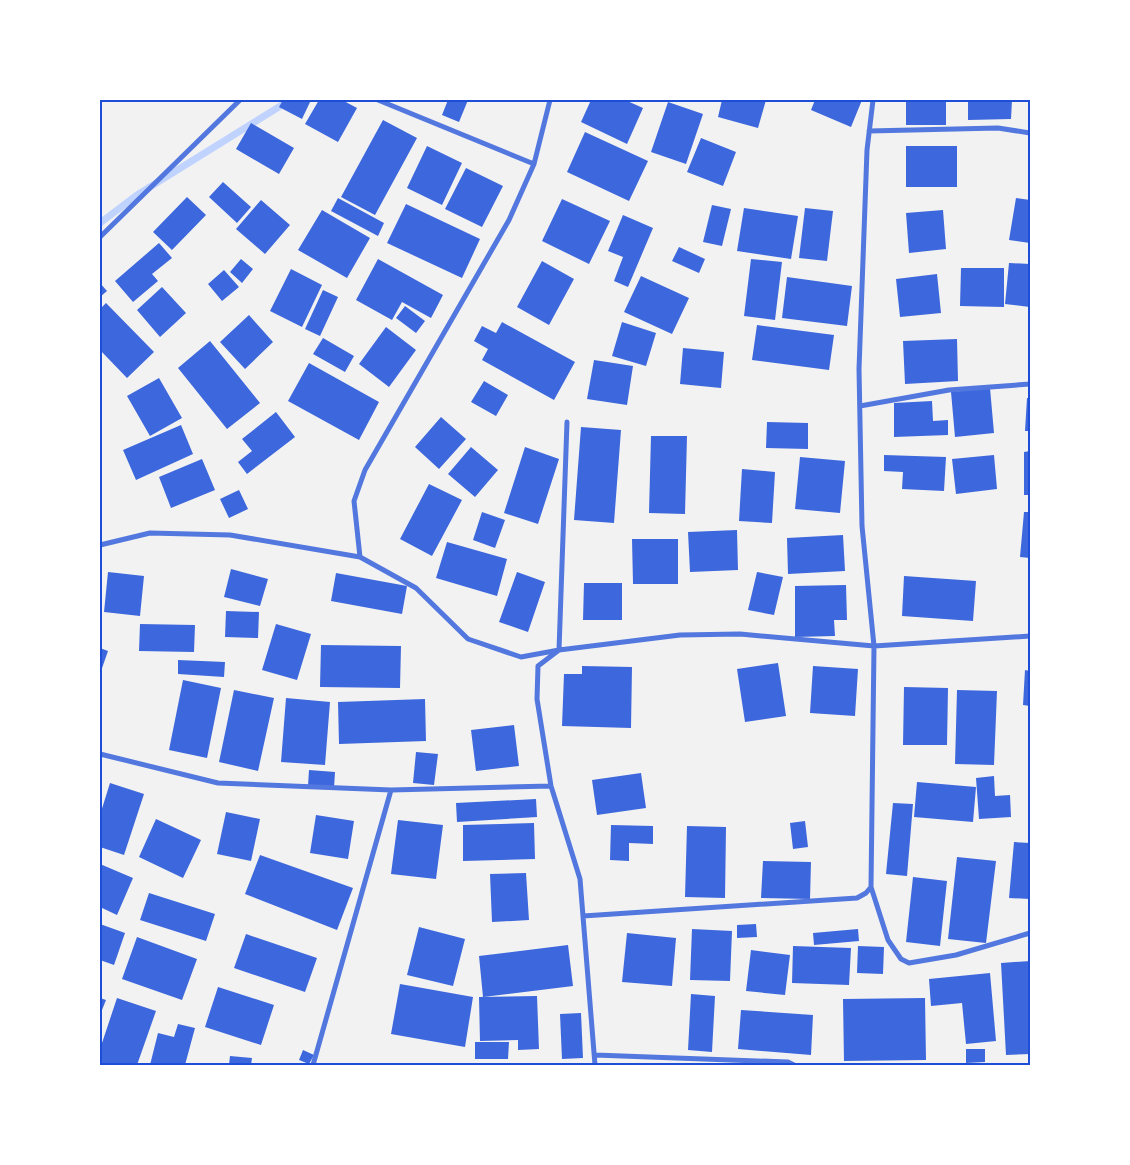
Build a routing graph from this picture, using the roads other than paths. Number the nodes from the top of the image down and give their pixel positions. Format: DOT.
graph roads {
  1 [pos="240,100"];
  2 [pos="378,100"];
  3 [pos="550,100"];
  4 [pos="873,100"];
  5 [pos="869,131"];
  6 [pos="1030,133"];
  7 [pos="534,164"];
  8 [pos="100,237"];
  9 [pos="1030,384"];
  10 [pos="860,406"];
  11 [pos="567,422"];
  12 [pos="100,545"];
  13 [pos="360,557"];
  14 [pos="1030,636"];
  15 [pos="874,646"];
  16 [pos="559,650"];
  17 [pos="100,754"];
  18 [pos="551,786"];
  19 [pos="391,790"];
  20 [pos="871,888"];
  21 [pos="583,916"];
  22 [pos="1030,932"];
  23 [pos="595,1055"];
  24 [pos="313,1065"];
  25 [pos="595,1065"];
  26 [pos="794,1065"];
  1 -- 8 [label="street"];
  2 -- 7 [label="street"];
  3 -- 7 [label="street"];
  4 -- 5 [label="street"];
  5 -- 6 [label="street"];
  5 -- 10 [label="street"];
  7 -- 13 [label="street"];
  9 -- 10 [label="street"];
  10 -- 15 [label="street"];
  11 -- 16 [label="street"];
  12 -- 13 [label="street"];
  13 -- 16 [label="street"];
  14 -- 15 [label="street"];
  15 -- 16 [label="street"];
  15 -- 20 [label="street"];
  16 -- 18 [label="street"];
  17 -- 19 [label="street"];
  18 -- 19 [label="street"];
  18 -- 21 [label="street"];
  19 -- 24 [label="street"];
  20 -- 21 [label="street"];
  20 -- 22 [label="street"];
  21 -- 23 [label="street"];
  23 -- 25 [label="street"];
  23 -- 26 [label="street"];
}
